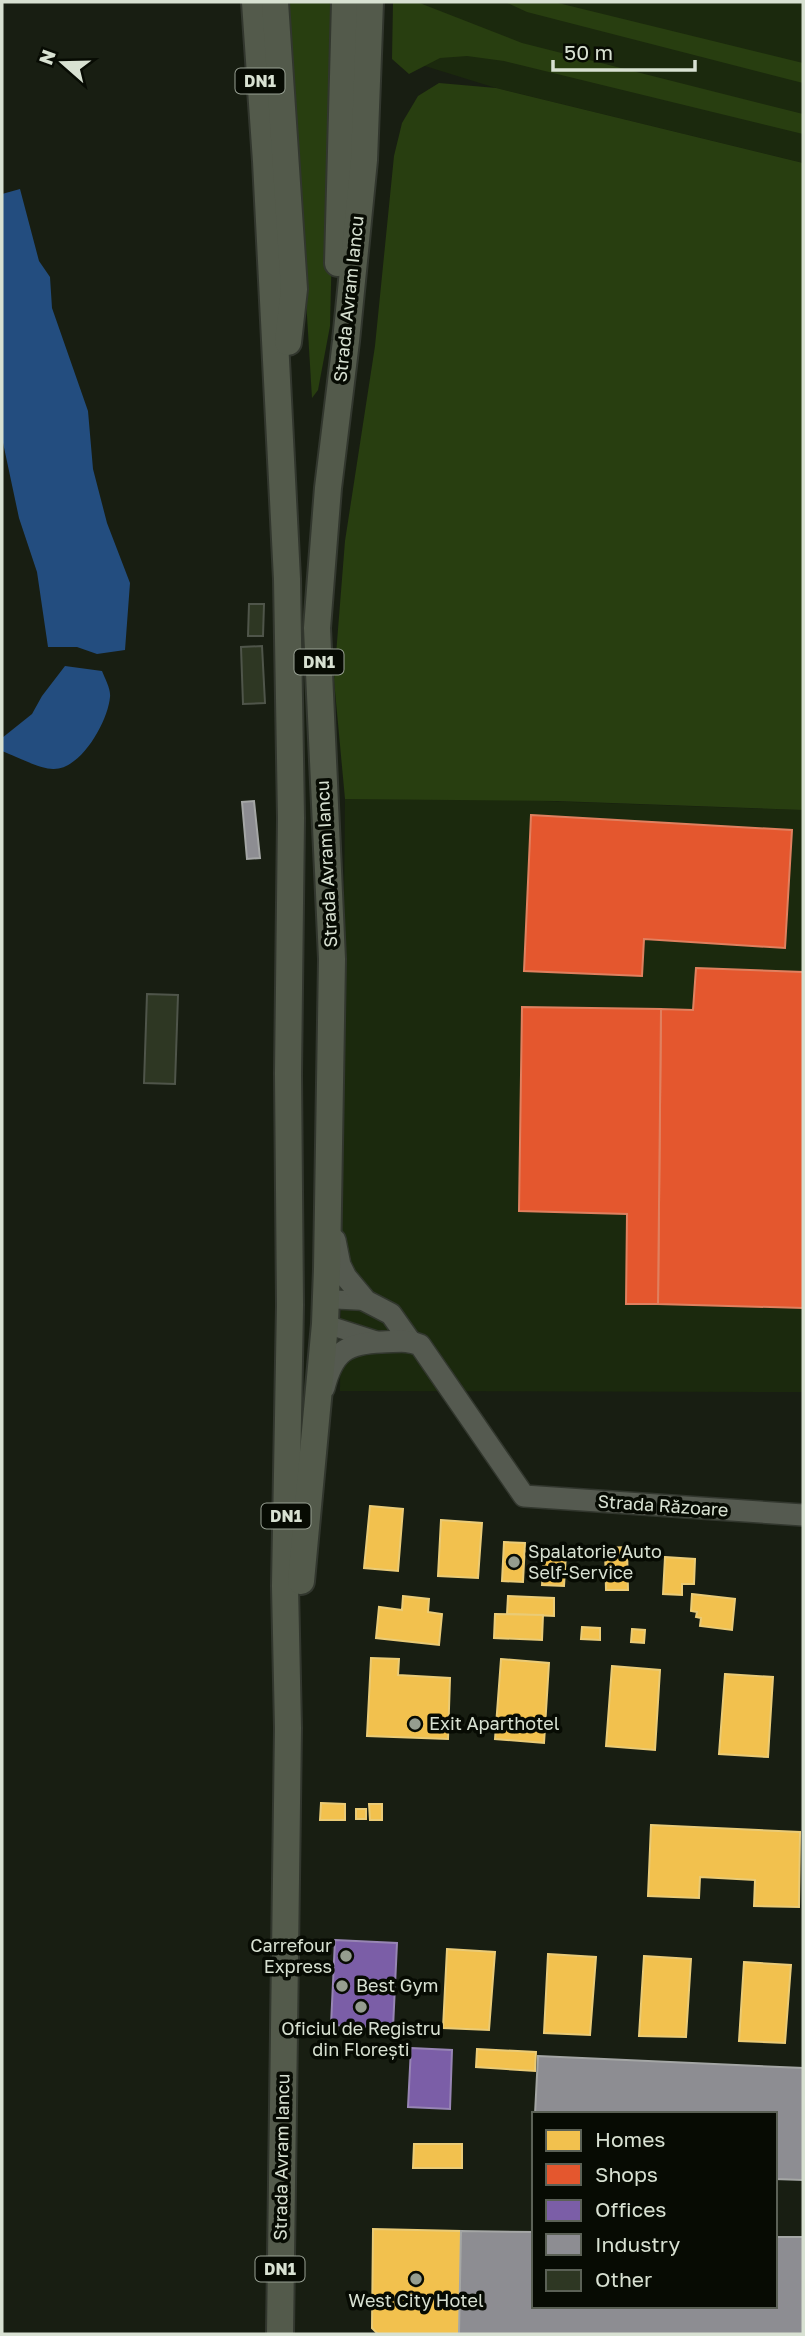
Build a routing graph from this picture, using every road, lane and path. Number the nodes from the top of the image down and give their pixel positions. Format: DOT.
graph roads {
  1 [pos="255,2"];
  2 [pos="275,2"];
  3 [pos="345,2"];
  4 [pos="370,2"];
  5 [pos="346,341"];
  6 [pos="279,409"];
  7 [pos="328,1209"];
  8 [pos="366,1301"];
  9 [pos="325,1312"];
  10 [pos="410,1341"];
  11 [pos="382,1342"];
  12 [pos="315,1422"];
  13 [pos="803,1515"];
  14 [pos="288,1728"];
  15 [pos="280,2334"];
  1 -- 6 [label="main road, Strada Avram Iancu / DN1"];
  2 -- 6 [label="main road"];
  3 -- 5 [label="main road"];
  4 -- 5 [label="main road, Strada Avram Iancu / DN1"];
  5 -- 7 [label="main road, Strada Avram Iancu / DN1"];
  6 -- 14 [label="main road, Strada Avram Iancu / DN1"];
  7 -- 8 [label="street"];
  7 -- 9 [label="main road, Strada Avram Iancu / DN1"];
  8 -- 9 [label="street"];
  8 -- 10 [label="street"];
  9 -- 11 [label="street"];
  9 -- 12 [label="main road, Strada Avram Iancu / DN1"];
  10 -- 11 [label="street"];
  10 -- 13 [label="street, Strada Răzoare"];
  11 -- 12 [label="street"];
  12 -- 14 [label="main road, Strada Avram Iancu / DN1"];
  14 -- 15 [label="main road, Strada Avram Iancu / DN1"];
}
